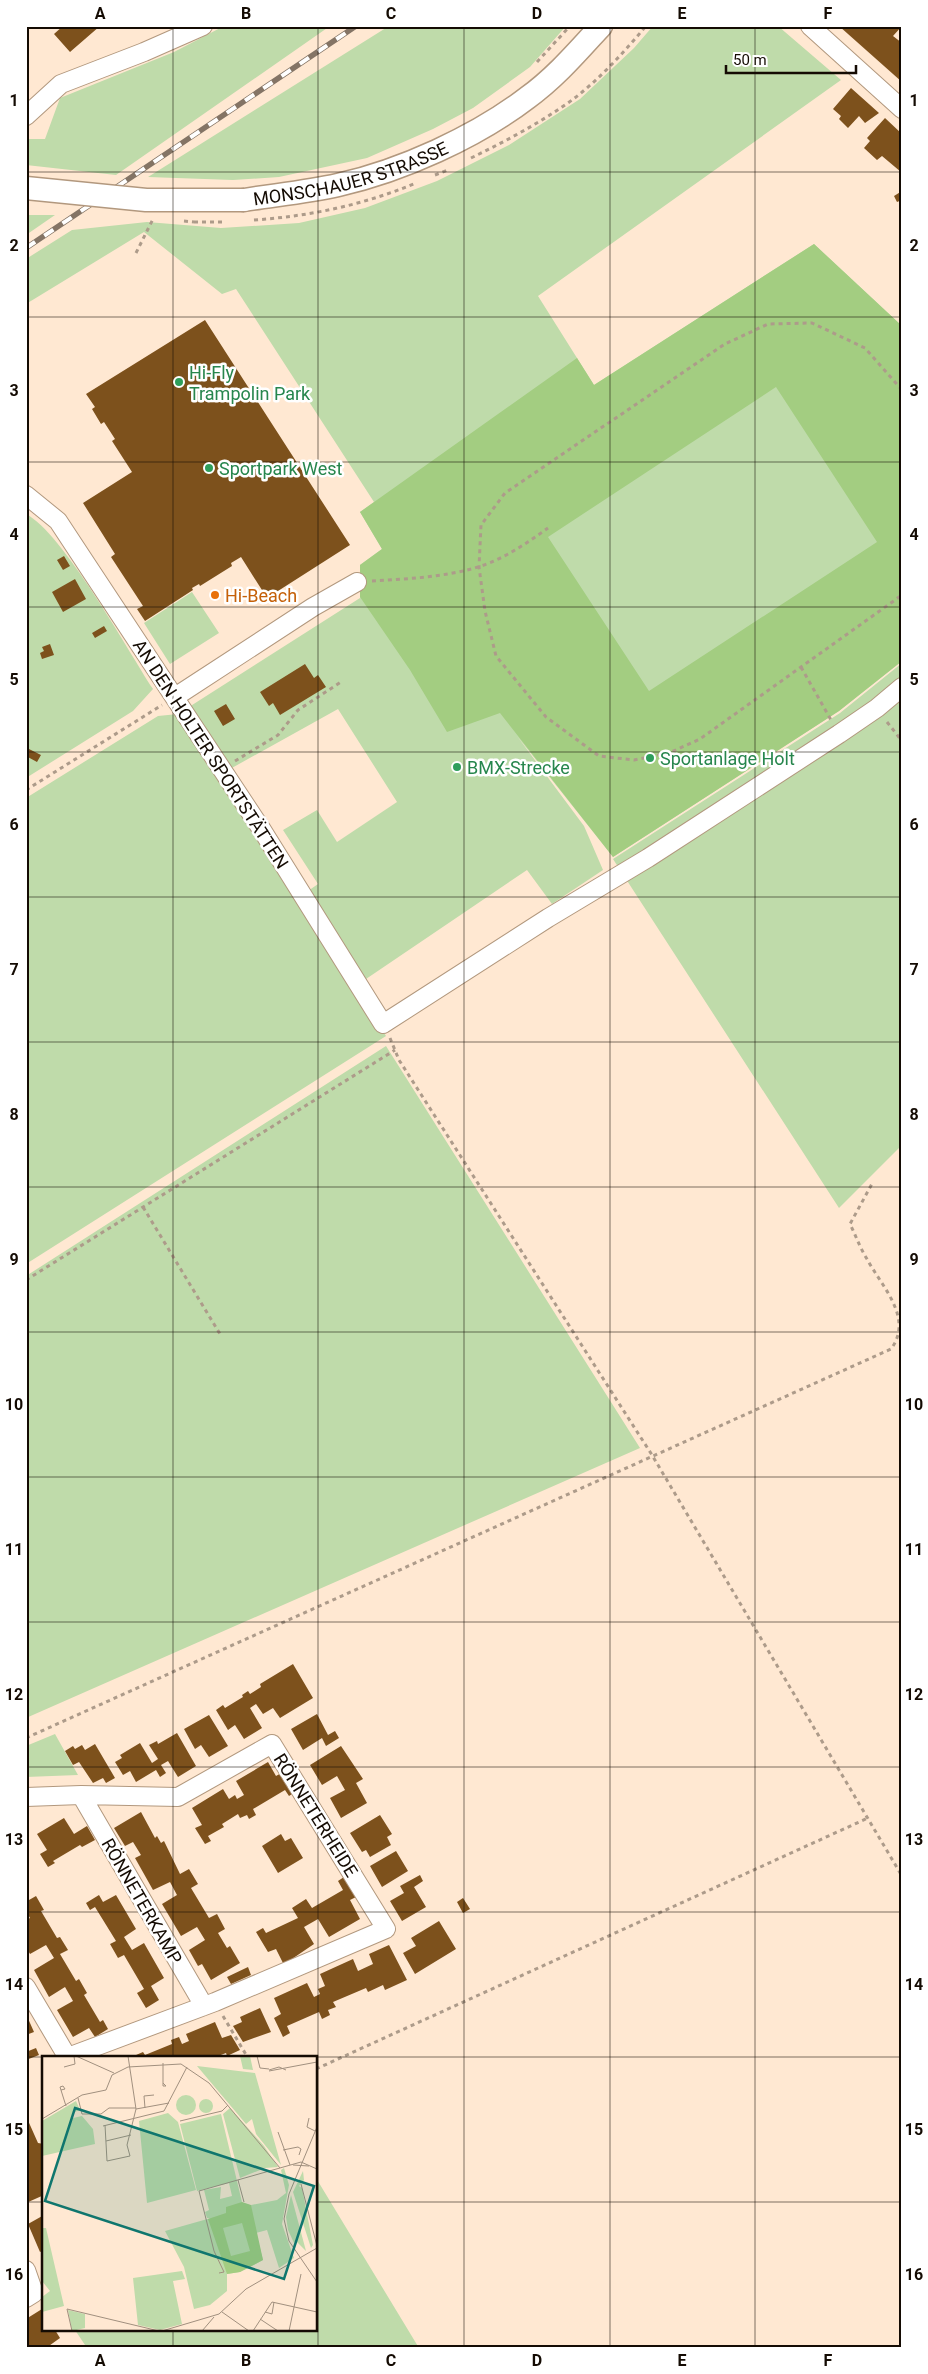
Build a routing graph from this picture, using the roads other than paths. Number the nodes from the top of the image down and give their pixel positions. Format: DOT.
graph roads {
  1 [pos="202,26"];
  2 [pos="600,26"];
  3 [pos="810,26"];
  4 [pos="902,109"];
  5 [pos="26,116"];
  6 [pos="26,188"];
  7 [pos="26,495"];
  8 [pos="357,582"];
  9 [pos="902,687"];
  10 [pos="175,697"];
  11 [pos="81,1795"];
  12 [pos="26,1797"];
  13 [pos="26,1987"];
  14 [pos="209,2004"];
  15 [pos="67,2056"];
  16 [pos="71,2056"];
  17 [pos="26,2270"];
  18 [pos="26,2298"];
  1 -- 5 [label="street"];
  2 -- 6 [label="main road, MONSCHAUER STRASSE, bridge"];
  3 -- 4 [label="street"];
  7 -- 10 [label="street, AN DEN HOLTER SPORTSTÄTTEN"];
  8 -- 10 [label="street"];
  9 -- 10 [label="street, AN DEN HOLTER SPORTSTÄTTEN"];
  11 -- 12 [label="street, RÖNNETERHEIDE"];
  11 -- 14 [label="street, RÖNNETERKAMP"];
  11 -- 14 [label="street, RÖNNETERHEIDE"];
  13 -- 15 [label="street"];
  14 -- 16 [label="street"];
  17 -- 18 [label="street"];
}
